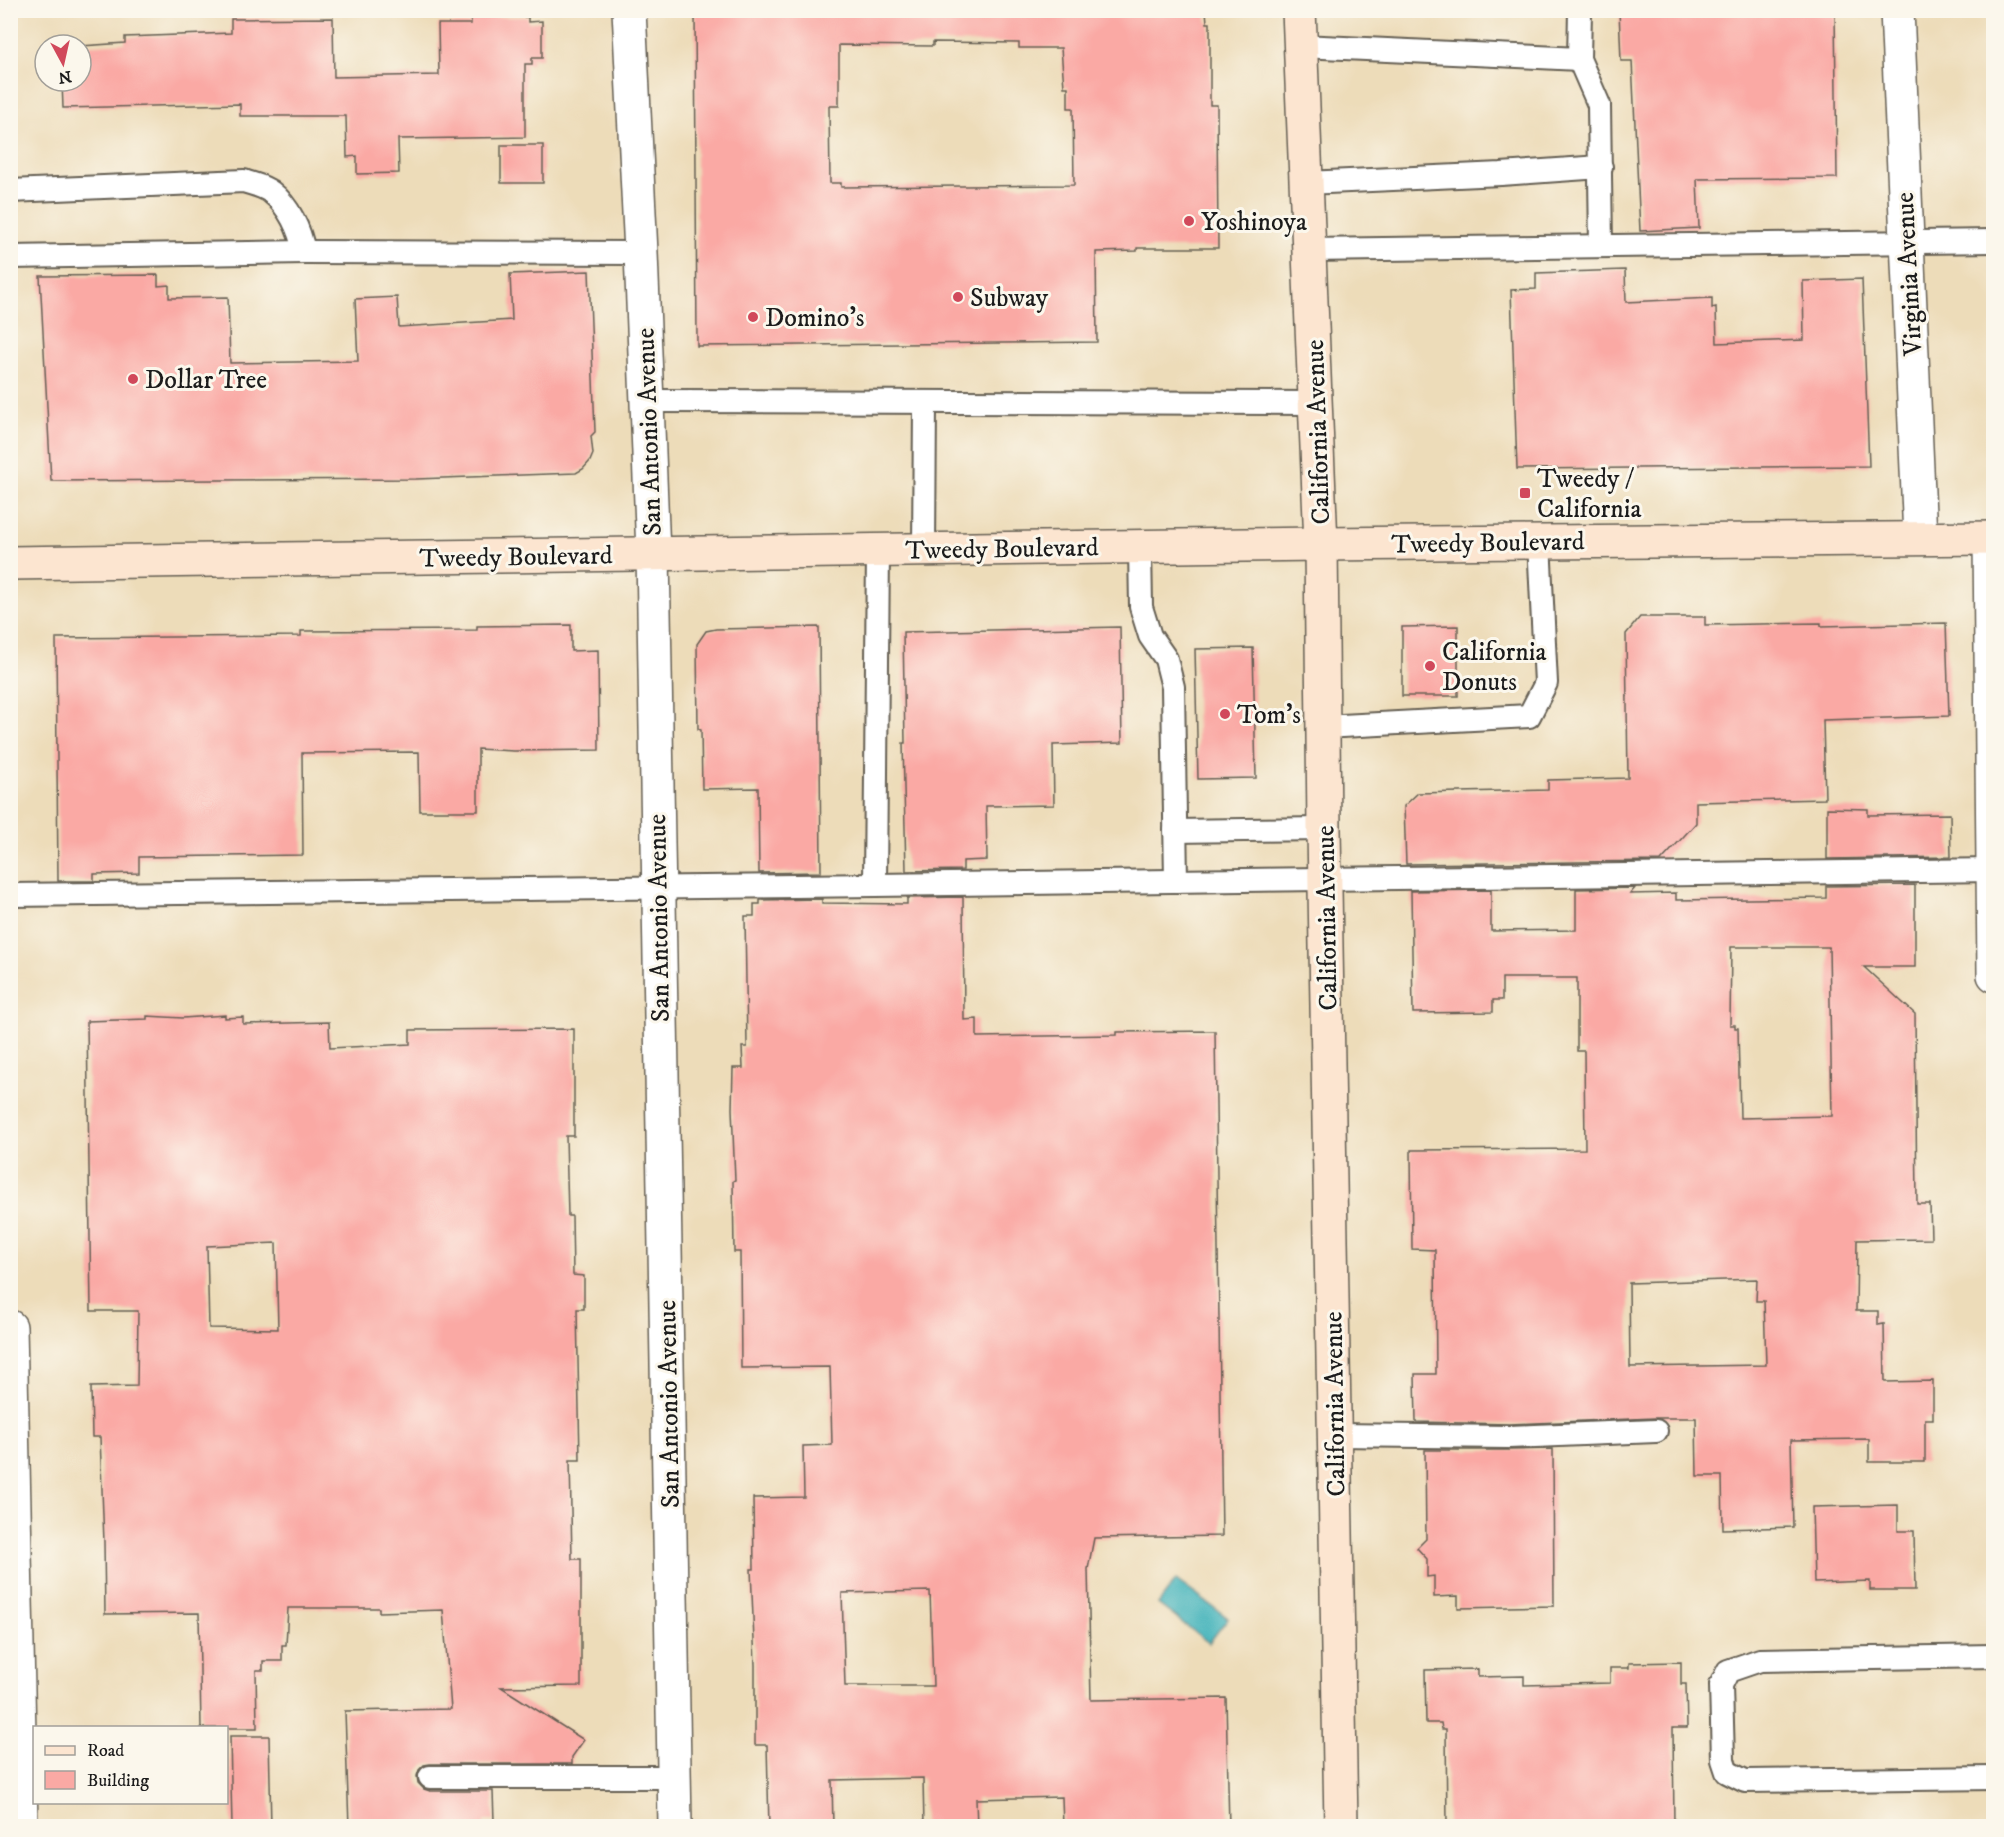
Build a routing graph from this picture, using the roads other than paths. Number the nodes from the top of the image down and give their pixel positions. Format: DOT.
graph roads {
  1 [pos="629,10"];
  2 [pos="1299,10"];
  3 [pos="1580,10"];
  4 [pos="1897,10"];
  5 [pos="1300,46"];
  6 [pos="1579,58"];
  7 [pos="1601,167"];
  8 [pos="1306,183"];
  9 [pos="10,191"];
  10 [pos="1994,241"];
  11 [pos="1907,242"];
  12 [pos="1601,246"];
  13 [pos="1309,250"];
  14 [pos="304,252"];
  15 [pos="641,253"];
  16 [pos="10,257"];
  17 [pos="647,401"];
  18 [pos="925,403"];
  19 [pos="1315,403"];
  20 [pos="1920,538"];
  21 [pos="1992,538"];
  22 [pos="1539,542"];
  23 [pos="1321,544"];
  24 [pos="1140,547"];
  25 [pos="878,550"];
  26 [pos="924,550"];
  27 [pos="653,553"];
  28 [pos="10,563"];
  29 [pos="1323,726"];
  30 [pos="1324,829"];
  31 [pos="1175,831"];
  32 [pos="1993,870"];
  33 [pos="1325,878"];
  34 [pos="1176,880"];
  35 [pos="875,885"];
  36 [pos="658,887"];
  37 [pos="10,895"];
  38 [pos="1994,975"];
  39 [pos="10,1327"];
  40 [pos="1656,1431"];
  41 [pos="1335,1435"];
  42 [pos="1994,1656"];
  43 [pos="430,1777"];
  44 [pos="675,1777"];
  45 [pos="1994,1778"];
  46 [pos="21,1827"];
  47 [pos="675,1827"];
  48 [pos="1341,1827"];
  1 -- 15 [label="street, San Antonio Avenue"];
  2 -- 5 [label="main road, California Avenue"];
  3 -- 6 [label="lane"];
  4 -- 11 [label="street, Virginia Avenue"];
  5 -- 6 [label="lane"];
  5 -- 8 [label="main road, California Avenue"];
  6 -- 7 [label="lane"];
  7 -- 8 [label="lane"];
  7 -- 12 [label="lane"];
  8 -- 13 [label="main road, California Avenue"];
  9 -- 14 [label="lane"];
  10 -- 11 [label="lane"];
  11 -- 12 [label="lane"];
  11 -- 20 [label="street, Virginia Avenue"];
  12 -- 13 [label="lane"];
  13 -- 19 [label="main road, California Avenue"];
  14 -- 15 [label="lane"];
  14 -- 16 [label="lane"];
  15 -- 17 [label="street, San Antonio Avenue"];
  17 -- 18 [label="lane"];
  17 -- 27 [label="street, San Antonio Avenue"];
  18 -- 19 [label="lane"];
  18 -- 26 [label="lane"];
  19 -- 23 [label="main road, California Avenue"];
  20 -- 21 [label="main road, Tweedy Boulevard"];
  20 -- 22 [label="main road, Tweedy Boulevard"];
  21 -- 32 [label="street"];
  22 -- 23 [label="main road, Tweedy Boulevard"];
  22 -- 29 [label="lane"];
  23 -- 24 [label="main road, Tweedy Boulevard"];
  23 -- 29 [label="main road, California Avenue"];
  24 -- 26 [label="main road, Tweedy Boulevard"];
  24 -- 31 [label="lane"];
  25 -- 26 [label="main road, Tweedy Boulevard"];
  25 -- 27 [label="main road, Tweedy Boulevard"];
  25 -- 35 [label="lane"];
  27 -- 28 [label="main road, Tweedy Boulevard"];
  27 -- 36 [label="street, San Antonio Avenue"];
  29 -- 30 [label="main road, California Avenue"];
  30 -- 31 [label="lane"];
  30 -- 33 [label="main road, California Avenue"];
  31 -- 34 [label="lane"];
  32 -- 33 [label="lane"];
  32 -- 38 [label="street"];
  33 -- 34 [label="lane"];
  33 -- 41 [label="main road, California Avenue"];
  34 -- 35 [label="lane"];
  35 -- 36 [label="lane"];
  36 -- 37 [label="lane"];
  36 -- 44 [label="street, San Antonio Avenue"];
  39 -- 46 [label="street"];
  40 -- 41 [label="lane"];
  41 -- 48 [label="main road, California Avenue"];
  42 -- 45 [label="lane"];
  43 -- 44 [label="lane"];
  44 -- 47 [label="street, San Antonio Avenue"];
}
